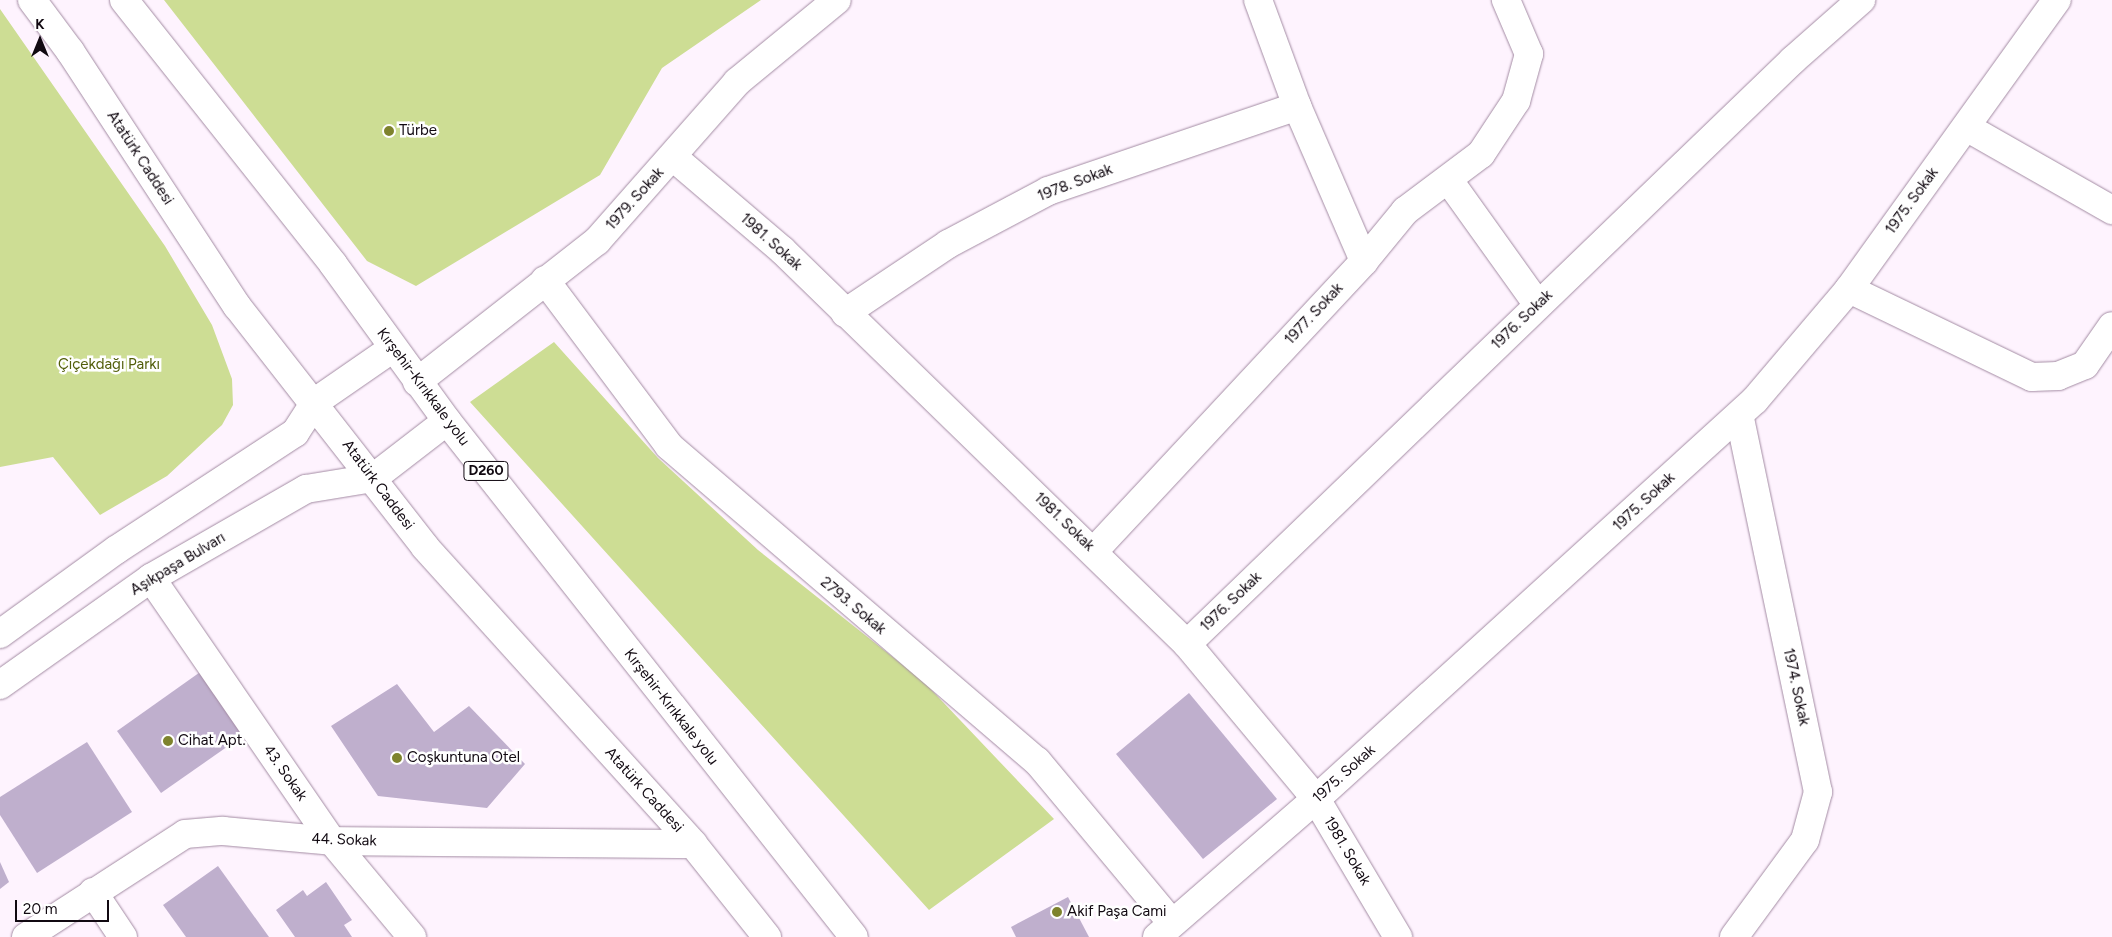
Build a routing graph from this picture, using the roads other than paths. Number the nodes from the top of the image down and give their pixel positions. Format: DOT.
graph roads {
  1 [pos="32,0"];
  2 [pos="124,0"];
  3 [pos="837,0"];
  4 [pos="1258,0"];
  5 [pos="1506,0"];
  6 [pos="1861,0"];
  7 [pos="2057,0"];
  8 [pos="1297,106"];
  9 [pos="1968,128"];
  10 [pos="673,157"];
  11 [pos="1450,182"];
  12 [pos="2112,210"];
  13 [pos="1364,260"];
  14 [pos="546,280"];
  15 [pos="1849,289"];
  16 [pos="1538,304"];
  17 [pos="845,313"];
  18 [pos="2112,326"];
  19 [pos="393,348"];
  20 [pos="417,382"];
  21 [pos="315,402"];
  22 [pos="1739,415"];
  23 [pos="447,421"];
  24 [pos="374,478"];
  25 [pos="1094,551"];
  26 [pos="150,578"];
  27 [pos="0,634"];
  28 [pos="1187,644"];
  29 [pos="0,685"];
  30 [pos="1316,799"];
  31 [pos="332,841"];
  32 [pos="694,844"];
  33 [pos="93,892"];
  34 [pos="1164,930"];
  35 [pos="26,937"];
  36 [pos="124,937"];
  37 [pos="412,937"];
  38 [pos="767,937"];
  39 [pos="854,937"];
  40 [pos="1398,937"];
  41 [pos="1734,937"];
  1 -- 21 [label="main road, Atatürk Caddesi"];
  2 -- 19 [label="main road, Kırşehir-Kırıkkale yolu / D260"];
  3 -- 10 [label="main road, 1979. Sokak"];
  4 -- 8 [label="main road"];
  5 -- 11 [label="main road, 1977. Sokak"];
  6 -- 16 [label="main road, 1976. Sokak"];
  7 -- 9 [label="main road, 1975. Sokak"];
  8 -- 13 [label="main road"];
  8 -- 17 [label="main road, 1978. Sokak"];
  9 -- 12 [label="main road"];
  9 -- 15 [label="main road, 1975. Sokak"];
  10 -- 14 [label="main road, 1979. Sokak"];
  10 -- 17 [label="main road, 1981. Sokak"];
  11 -- 13 [label="main road, 1977. Sokak"];
  11 -- 16 [label="main road"];
  13 -- 25 [label="main road, 1977. Sokak"];
  14 -- 20 [label="main road, 1979. Sokak"];
  14 -- 34 [label="main road, 2793. Sokak"];
  15 -- 18 [label="main road"];
  15 -- 22 [label="main road, 1975. Sokak"];
  16 -- 28 [label="main road, 1976. Sokak"];
  17 -- 25 [label="main road, 1981. Sokak"];
  19 -- 20 [label="main road, Kırşehir-Kırıkkale yolu / D260"];
  19 -- 21 [label="main road"];
  20 -- 23 [label="main road, Kırşehir-Kırıkkale yolu / D260"];
  21 -- 24 [label="main road, Atatürk Caddesi"];
  21 -- 27 [label="main road"];
  22 -- 30 [label="main road, 1975. Sokak"];
  22 -- 41 [label="main road, 1974. Sokak"];
  23 -- 24 [label="main road"];
  23 -- 39 [label="main road, Kırşehir-Kırıkkale yolu / D260"];
  24 -- 26 [label="main road, Aşıkpaşa Bulvarı"];
  24 -- 32 [label="main road, Atatürk Caddesi"];
  25 -- 28 [label="main road, 1981. Sokak"];
  26 -- 29 [label="main road, Aşıkpaşa Bulvarı"];
  26 -- 31 [label="main road, 43. Sokak"];
  28 -- 30 [label="main road, 1981. Sokak"];
  30 -- 34 [label="main road, 1975. Sokak"];
  30 -- 40 [label="main road, 1981. Sokak"];
  31 -- 32 [label="main road, 44. Sokak"];
  31 -- 33 [label="main road, 44. Sokak"];
  31 -- 37 [label="main road, 43. Sokak"];
  32 -- 38 [label="main road, Atatürk Caddesi"];
  33 -- 35 [label="main road, 44. Sokak"];
  33 -- 36 [label="main road"];
}
